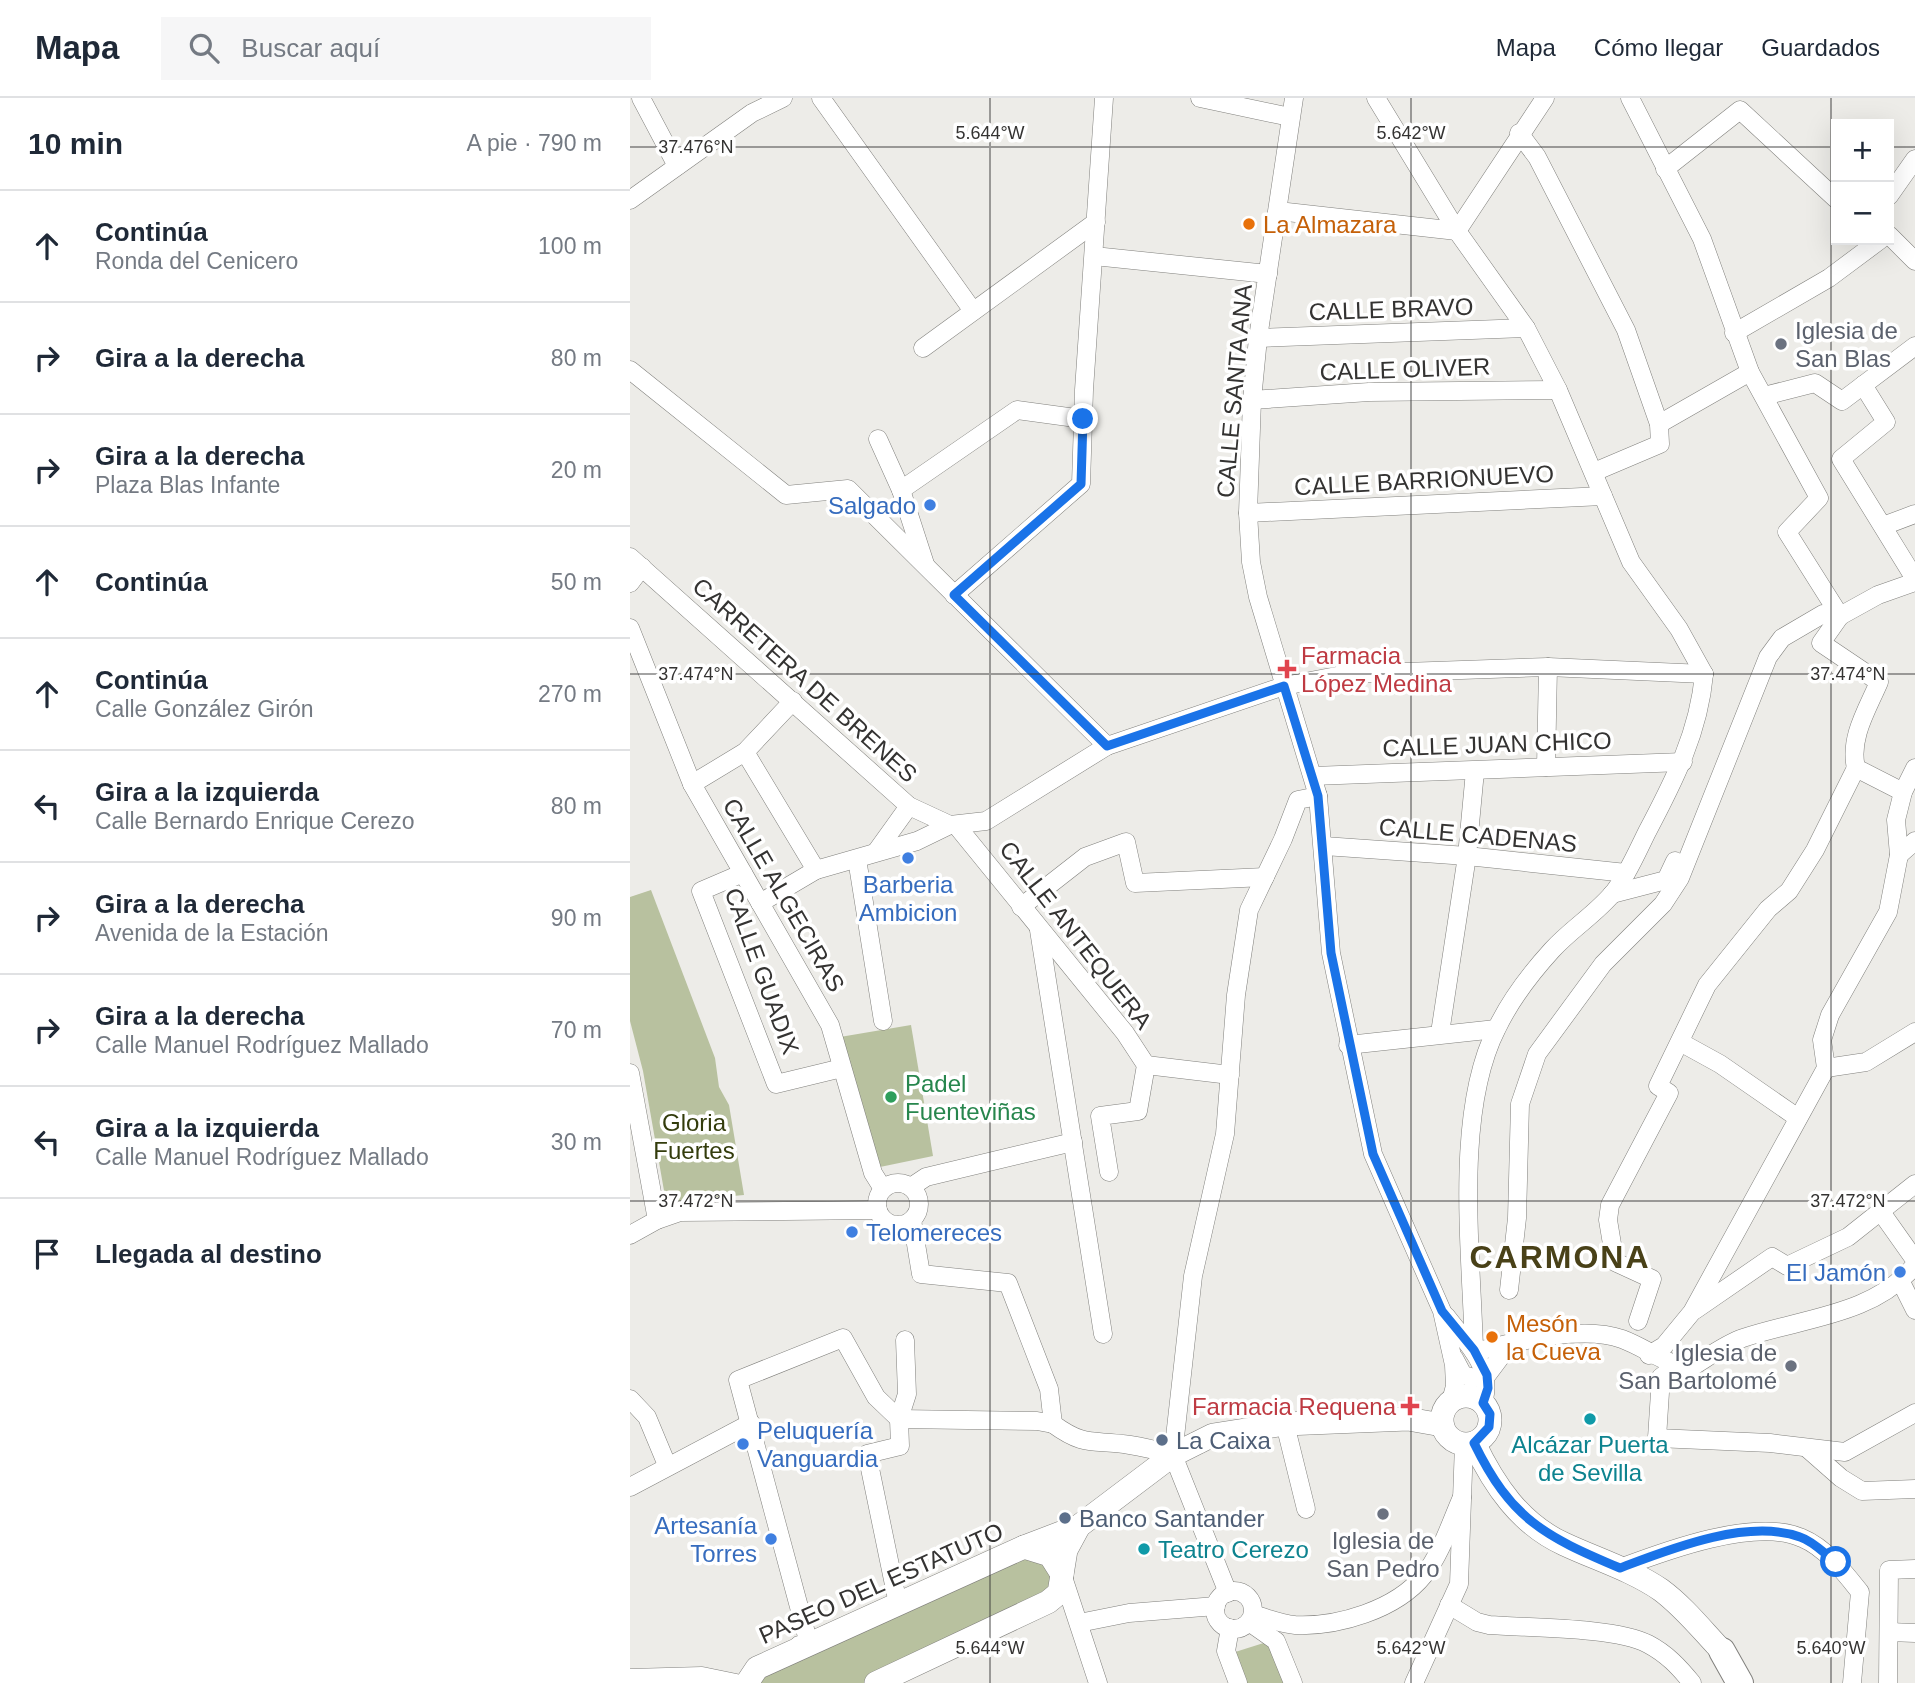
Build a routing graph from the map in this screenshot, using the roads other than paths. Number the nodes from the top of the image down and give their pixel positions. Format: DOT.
graph roads {
  1 [pos="641,98"];
  2 [pos="783,98"];
  3 [pos="821,98"];
  4 [pos="1104,98"];
  5 [pos="1200,98"];
  6 [pos="1294,98"];
  7 [pos="1376,98"];
  8 [pos="1545,98"];
  9 [pos="1630,98"];
  10 [pos="1290,117"];
  11 [pos="1519,133"];
  12 [pos="1915,159"];
  13 [pos="677,166"];
  14 [pos="1665,170"];
  15 [pos="1894,189"];
  16 [pos="1831,194"];
  17 [pos="630,200"];
  18 [pos="1278,211"];
  19 [pos="1096,222"];
  20 [pos="1457,231"];
  21 [pos="1894,240"];
  22 [pos="1873,245"];
  23 [pos="1094,257"];
  24 [pos="1915,261"];
  25 [pos="1268,274"];
  26 [pos="974,311"];
  27 [pos="1526,328"];
  28 [pos="1734,333"];
  29 [pos="1258,338"];
  30 [pos="1915,346"];
  31 [pos="923,348"];
  32 [pos="630,370"];
  33 [pos="1750,372"];
  34 [pos="1863,385"];
  35 [pos="1558,390"];
  36 [pos="1764,396"];
  37 [pos="1252,400"];
  38 [pos="1083,419"];
  39 [pos="1659,424"];
  40 [pos="878,439"];
  41 [pos="1594,472"];
  42 [pos="901,490"];
  43 [pos="1603,496"];
  44 [pos="1248,513"];
  45 [pos="1915,514"];
  46 [pos="1883,526"];
  47 [pos="636,562"];
  48 [pos="926,566"];
  49 [pos="1915,581"];
  50 [pos="630,583"];
  51 [pos="954,595"];
  52 [pos="1840,616"];
  53 [pos="630,628"];
  54 [pos="1548,667"];
  55 [pos="1704,674"];
  56 [pos="1284,686"];
  57 [pos="793,702"];
  58 [pos="1734,742"];
  59 [pos="1107,746"];
  60 [pos="745,752"];
  61 [pos="1683,762"];
  62 [pos="1546,767"];
  63 [pos="1856,768"];
  64 [pos="1915,768"];
  65 [pos="1475,771"];
  66 [pos="1313,776"];
  67 [pos="692,784"];
  68 [pos="1903,792"];
  69 [pos="1318,796"];
  70 [pos="909,806"];
  71 [pos="953,825"];
  72 [pos="1915,841"];
  73 [pos="1324,846"];
  74 [pos="876,852"];
  75 [pos="1899,855"];
  76 [pos="1467,856"];
  77 [pos="857,859"];
  78 [pos="816,870"];
  79 [pos="743,873"];
  80 [pos="1626,873"];
  81 [pos="1265,877"];
  82 [pos="1612,894"];
  83 [pos="760,903"];
  84 [pos="1021,907"];
  85 [pos="1039,930"];
  86 [pos="883,1021"];
  87 [pos="1496,1029"];
  88 [pos="1915,1032"];
  89 [pos="1440,1033"];
  90 [pos="1680,1042"];
  91 [pos="1348,1045"];
  92 [pos="1146,1065"];
  93 [pos="842,1068"];
  94 [pos="1826,1069"];
  95 [pos="630,1073"];
  96 [pos="1230,1074"];
  97 [pos="1798,1118"];
  98 [pos="1073,1142"];
  99 [pos="1109,1172"];
  100 [pos="1915,1184"];
  101 [pos="911,1187"];
  102 [pos="883,1189"];
  103 [pos="878,1209"];
  104 [pos="1881,1212"];
  105 [pos="657,1220"];
  106 [pos="912,1220"];
  107 [pos="630,1235"];
  108 [pos="1915,1263"];
  109 [pos="1901,1282"];
  110 [pos="1509,1290"];
  111 [pos="1915,1310"];
  112 [pos="1442,1311"];
  113 [pos="1692,1312"];
  114 [pos="1638,1321"];
  115 [pos="1103,1334"];
  116 [pos="905,1340"];
  117 [pos="1511,1343"];
  118 [pos="1451,1349"];
  119 [pos="1474,1352"];
  120 [pos="1649,1355"];
  121 [pos="1677,1365"];
  122 [pos="1487,1375"];
  123 [pos="630,1399"];
  124 [pos="1451,1401"];
  125 [pos="1483,1403"];
  126 [pos="1915,1413"];
  127 [pos="899,1419"];
  128 [pos="751,1423"];
  129 [pos="1053,1424"];
  130 [pos="1285,1424"];
  131 [pos="1443,1425"];
  132 [pos="1469,1443"];
  133 [pos="1808,1449"];
  134 [pos="1173,1455"];
  135 [pos="667,1465"];
  136 [pos="630,1487"];
  137 [pos="1915,1489"];
  138 [pos="1462,1497"];
  139 [pos="1306,1509"];
  140 [pos="1079,1526"];
  141 [pos="1024,1547"];
  142 [pos="1620,1568"];
  143 [pos="1915,1570"];
  144 [pos="1062,1574"];
  145 [pos="1222,1599"];
  146 [pos="898,1604"];
  147 [pos="1449,1605"];
  148 [pos="1251,1618"];
  149 [pos="1079,1623"];
  150 [pos="1230,1628"];
  151 [pos="1889,1632"];
  152 [pos="1915,1633"];
  153 [pos="809,1644"];
  154 [pos="1722,1651"];
  155 [pos="771,1653"];
  156 [pos="630,1678"];
  157 [pos="704,1680"];
  158 [pos="736,1683"];
  159 [pos="747,1683"];
  160 [pos="876,1683"];
  161 [pos="1098,1683"];
  162 [pos="1238,1683"];
  163 [pos="1293,1683"];
  164 [pos="1414,1683"];
  165 [pos="1692,1683"];
  166 [pos="1740,1683"];
  167 [pos="1852,1683"];
  168 [pos="1888,1683"];
  1 -- 13 [label="street"];
  2 -- 13 [label="street"];
  3 -- 26 [label="street"];
  4 -- 19 [label="street"];
  5 -- 10 [label="street"];
  6 -- 10 [label="street, CALLE SANTA ANA"];
  7 -- 20 [label="street"];
  8 -- 11 [label="street"];
  9 -- 14 [label="street"];
  10 -- 18 [label="street, CALLE SANTA ANA"];
  11 -- 20 [label="street"];
  11 -- 39 [label="street"];
  12 -- 15 [label="street"];
  13 -- 17 [label="street"];
  14 -- 16 [label="street"];
  14 -- 28 [label="street"];
  18 -- 20 [label="street"];
  18 -- 25 [label="street, CALLE SANTA ANA"];
  19 -- 23 [label="street"];
  19 -- 26 [label="street"];
  20 -- 27 [label="street"];
  21 -- 24 [label="street"];
  22 -- 28 [label="street"];
  23 -- 25 [label="street"];
  23 -- 38 [label="street"];
  25 -- 29 [label="street, CALLE SANTA ANA"];
  26 -- 31 [label="street"];
  27 -- 29 [label="street, CALLE BRAVO"];
  27 -- 35 [label="street"];
  28 -- 33 [label="street"];
  29 -- 37 [label="street, CALLE SANTA ANA"];
  30 -- 34 [label="street"];
  32 -- 48 [label="street"];
  33 -- 36 [label="street"];
  33 -- 39 [label="street"];
  34 -- 36 [label="street"];
  34 -- 46 [label="street"];
  35 -- 37 [label="street, CALLE OLIVER"];
  35 -- 41 [label="street"];
  36 -- 52 [label="street"];
  37 -- 44 [label="street, CALLE SANTA ANA"];
  38 -- 42 [label="street"];
  38 -- 51 [label="street"];
  39 -- 41 [label="street"];
  40 -- 42 [label="street"];
  41 -- 43 [label="street"];
  42 -- 48 [label="street"];
  43 -- 44 [label="street, CALLE BARRIONUEVO"];
  43 -- 55 [label="street"];
  44 -- 56 [label="street, CALLE SANTA ANA"];
  45 -- 46 [label="street"];
  46 -- 49 [label="street"];
  47 -- 50 [label="street"];
  47 -- 57 [label="street, CARRETERA DE BRENES"];
  48 -- 51 [label="street"];
  49 -- 52 [label="street"];
  51 -- 59 [label="street"];
  52 -- 58 [label="street"];
  52 -- 63 [label="street"];
  53 -- 67 [label="street, CALLE ALGECIRAS"];
  54 -- 55 [label="street"];
  54 -- 56 [label="street"];
  54 -- 62 [label="street"];
  55 -- 61 [label="street"];
  56 -- 59 [label="street"];
  56 -- 66 [label="street, CALLE SANTA ANA"];
  57 -- 60 [label="street"];
  57 -- 70 [label="street, CARRETERA DE BRENES"];
  58 -- 82 [label="street"];
  58 -- 110 [label="street"];
  59 -- 71 [label="street"];
  60 -- 67 [label="street"];
  60 -- 78 [label="street"];
  61 -- 62 [label="street, CALLE JUAN CHICO"];
  61 -- 80 [label="street"];
  62 -- 65 [label="street, CALLE JUAN CHICO"];
  63 -- 68 [label="street"];
  63 -- 90 [label="street"];
  64 -- 68 [label="street"];
  65 -- 66 [label="street, CALLE JUAN CHICO"];
  65 -- 76 [label="street"];
  66 -- 69 [label="street, CALLE SANTA ANA"];
  67 -- 79 [label="street, CALLE ALGECIRAS"];
  68 -- 75 [label="street"];
  69 -- 73 [label="street, CALLE SANTA ANA"];
  69 -- 81 [label="street"];
  70 -- 71 [label="street, CARRETERA DE BRENES"];
  70 -- 74 [label="street"];
  71 -- 74 [label="street"];
  71 -- 84 [label="street, CALLE ANTEQUERA"];
  72 -- 75 [label="street"];
  73 -- 76 [label="street, CALLE CADENAS"];
  73 -- 91 [label="street, CALLE SANTA ANA"];
  74 -- 77 [label="street"];
  75 -- 94 [label="street"];
  76 -- 80 [label="street, CALLE CADENAS"];
  76 -- 89 [label="street"];
  77 -- 78 [label="street"];
  77 -- 86 [label="street"];
  78 -- 83 [label="street"];
  79 -- 83 [label="street, CALLE ALGECIRAS"];
  79 -- 93 [label="street, CALLE GUADIX"];
  80 -- 82 [label="street"];
  81 -- 84 [label="street"];
  81 -- 96 [label="street"];
  82 -- 87 [label="street"];
  83 -- 93 [label="street, CALLE ALGECIRAS"];
  84 -- 85 [label="street, CALLE ANTEQUERA"];
  85 -- 92 [label="street, CALLE ANTEQUERA"];
  85 -- 98 [label="street"];
  87 -- 89 [label="street"];
  87 -- 119 [label="street"];
  88 -- 94 [label="street"];
  89 -- 91 [label="street"];
  90 -- 97 [label="street"];
  90 -- 114 [label="street"];
  91 -- 112 [label="street, CALLE SANTA ANA"];
  92 -- 96 [label="street"];
  92 -- 99 [label="street, CALLE ANTEQUERA"];
  93 -- 102 [label="street, CALLE ALGECIRAS"];
  94 -- 97 [label="street"];
  95 -- 105 [label="street"];
  96 -- 134 [label="street"];
  97 -- 113 [label="street"];
  98 -- 101 [label="street"];
  98 -- 115 [label="street"];
  100 -- 104 [label="street"];
  101 -- 102 [label="street"];
  101 -- 106 [label="street"];
  102 -- 103 [label="street"];
  103 -- 105 [label="street"];
  103 -- 106 [label="street"];
  104 -- 108 [label="street"];
  104 -- 113 [label="street"];
  105 -- 107 [label="street"];
  106 -- 129 [label="street"];
  108 -- 109 [label="street"];
  109 -- 111 [label="street"];
  109 -- 121 [label="street"];
  112 -- 118 [label="street"];
  112 -- 119 [label="street"];
  113 -- 120 [label="street"];
  116 -- 127 [label="street"];
  117 -- 119 [label="street"];
  117 -- 120 [label="street"];
  117 -- 122 [label="street"];
  118 -- 122 [label="street"];
  118 -- 124 [label="street"];
  119 -- 122 [label="street"];
  120 -- 121 [label="street"];
  121 -- 133 [label="street"];
  122 -- 125 [label="street"];
  123 -- 135 [label="street"];
  124 -- 125 [label="main road"];
  124 -- 131 [label="main road"];
  125 -- 132 [label="main road"];
  126 -- 133 [label="street"];
  127 -- 128 [label="street"];
  127 -- 129 [label="street"];
  127 -- 146 [label="street"];
  128 -- 135 [label="street"];
  128 -- 153 [label="street"];
  129 -- 134 [label="street"];
  130 -- 131 [label="main road"];
  130 -- 134 [label="main road"];
  130 -- 139 [label="street"];
  131 -- 132 [label="main road"];
  132 -- 138 [label="street"];
  132 -- 142 [label="main road"];
  133 -- 137 [label="street"];
  134 -- 140 [label="main road"];
  134 -- 145 [label="street"];
  135 -- 136 [label="street"];
  138 -- 147 [label="street"];
  138 -- 148 [label="street"];
  140 -- 141 [label="main road"];
  140 -- 144 [label="main road"];
  141 -- 144 [label="main road, PASEO DEL ESTATUTO"];
  141 -- 146 [label="main road, PASEO DEL ESTATUTO"];
  142 -- 154 [label="main road"];
  142 -- 167 [label="street"];
  143 -- 151 [label="street"];
  144 -- 149 [label="street"];
  144 -- 160 [label="main road"];
  145 -- 148 [label="street"];
  145 -- 149 [label="street"];
  145 -- 150 [label="street"];
  146 -- 153 [label="main road, PASEO DEL ESTATUTO"];
  147 -- 164 [label="street"];
  147 -- 165 [label="street"];
  148 -- 150 [label="street"];
  148 -- 163 [label="street"];
  149 -- 161 [label="street"];
  150 -- 162 [label="street"];
  151 -- 152 [label="street"];
  151 -- 168 [label="street"];
  153 -- 155 [label="street"];
  153 -- 159 [label="main road, PASEO DEL ESTATUTO"];
  154 -- 166 [label="highway"];
  156 -- 157 [label="street"];
  157 -- 158 [label="street"];
}
